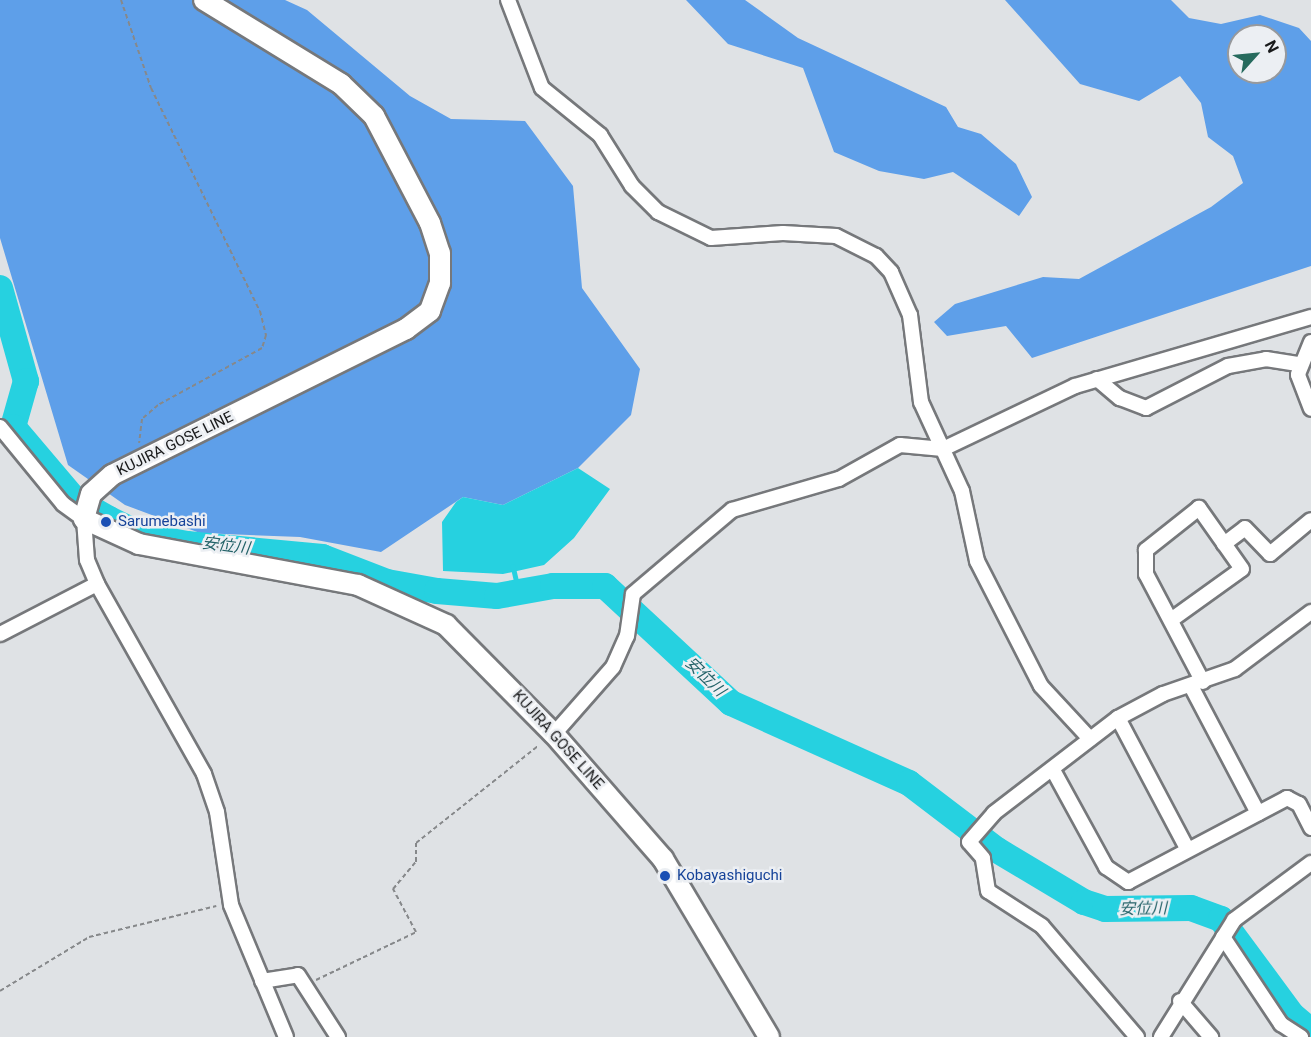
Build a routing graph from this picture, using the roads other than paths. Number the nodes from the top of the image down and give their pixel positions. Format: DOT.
graph roads {
  1 [pos="204,0"];
  2 [pos="508,0"];
  3 [pos="1311,317"];
  4 [pos="1311,342"];
  5 [pos="1298,364"];
  6 [pos="1097,379"];
  7 [pos="1311,409"];
  8 [pos="0,427"];
  9 [pos="943,449"];
  10 [pos="87,508"];
  11 [pos="1311,520"];
  12 [pos="1224,544"];
  13 [pos="97,584"];
  14 [pos="1311,612"];
  15 [pos="1171,620"];
  16 [pos="0,634"];
  17 [pos="1197,684"];
  18 [pos="1118,718"];
  19 [pos="554,734"];
  20 [pos="1090,739"];
  21 [pos="1053,770"];
  22 [pos="1258,813"];
  23 [pos="1311,828"];
  24 [pos="1188,850"];
  25 [pos="1311,863"];
  26 [pos="1223,937"];
  27 [pos="262,981"];
  28 [pos="1180,1001"];
  29 [pos="286,1037"];
  30 [pos="338,1037"];
  31 [pos="769,1037"];
  32 [pos="1137,1037"];
  33 [pos="1161,1037"];
  34 [pos="1211,1037"];
  35 [pos="1300,1037"];
  1 -- 10 [label="main road, KUJIRA GOSE LINE"];
  2 -- 9 [label="street"];
  3 -- 6 [label="street"];
  4 -- 5 [label="street"];
  5 -- 6 [label="street"];
  5 -- 7 [label="street"];
  6 -- 9 [label="street"];
  8 -- 10 [label="street"];
  9 -- 19 [label="street"];
  9 -- 20 [label="street"];
  10 -- 13 [label="street"];
  10 -- 19 [label="main road, KUJIRA GOSE LINE"];
  11 -- 12 [label="street"];
  12 -- 15 [label="street"];
  12 -- 15 [label="street"];
  13 -- 16 [label="street"];
  13 -- 27 [label="street"];
  14 -- 17 [label="street"];
  15 -- 17 [label="street"];
  17 -- 18 [label="street"];
  17 -- 22 [label="street"];
  18 -- 20 [label="street"];
  18 -- 24 [label="street"];
  19 -- 31 [label="main road, KUJIRA GOSE LINE"];
  20 -- 21 [label="street"];
  21 -- 24 [label="street"];
  21 -- 32 [label="street"];
  22 -- 23 [label="street"];
  22 -- 24 [label="street"];
  25 -- 26 [label="street"];
  26 -- 28 [label="street"];
  26 -- 35 [label="street"];
  27 -- 29 [label="street"];
  27 -- 30 [label="street"];
  28 -- 33 [label="street"];
  28 -- 34 [label="street"];
}
